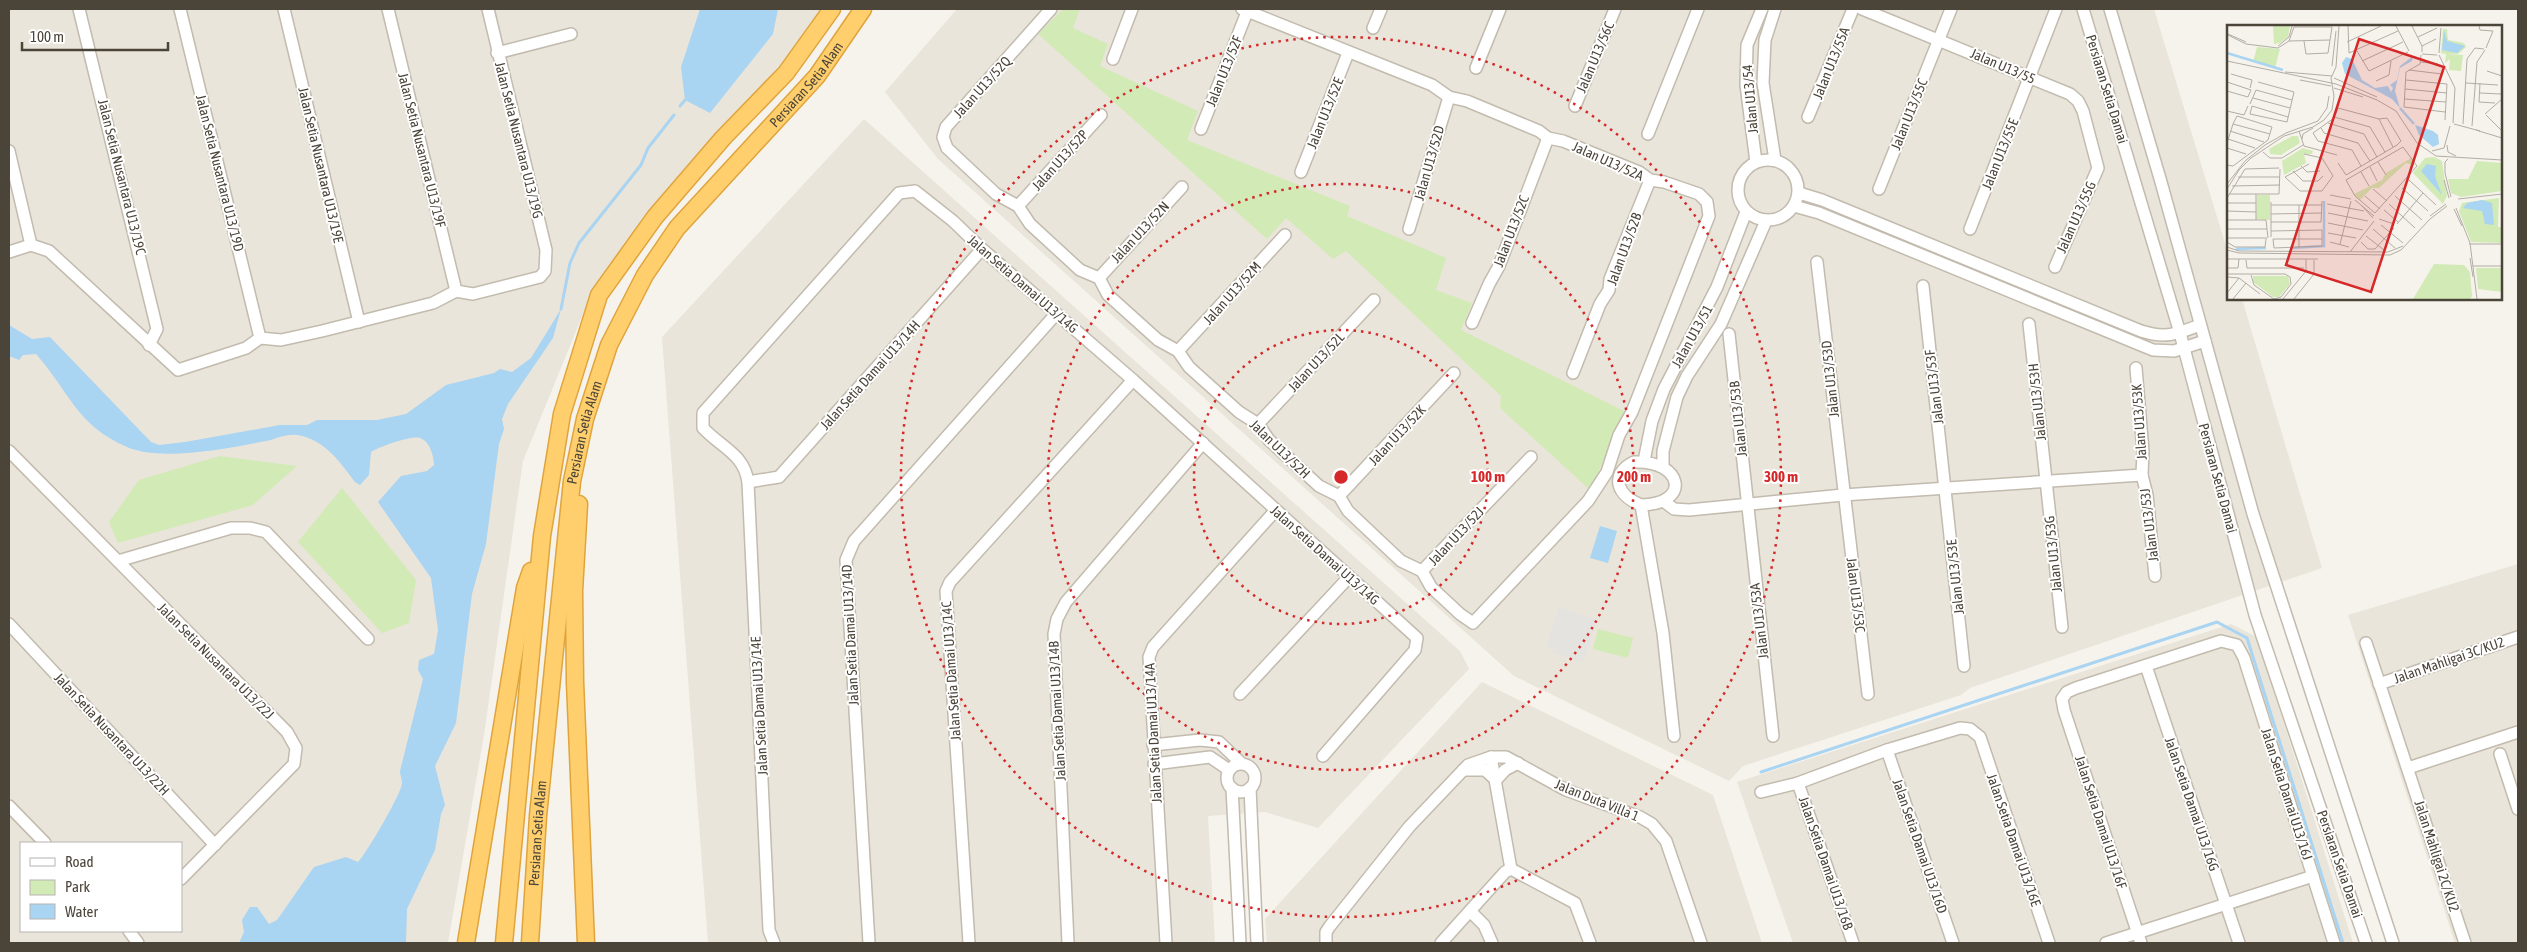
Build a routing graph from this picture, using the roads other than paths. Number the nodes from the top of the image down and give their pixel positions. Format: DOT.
graph roads {
  1 [pos="79,9"];
  2 [pos="180,9"];
  3 [pos="284,9"];
  4 [pos="388,9"];
  5 [pos="488,9"];
  6 [pos="832,9"];
  7 [pos="863,9"];
  8 [pos="1051,9"];
  9 [pos="1132,9"];
  10 [pos="1381,9"];
  11 [pos="1500,9"];
  12 [pos="1615,9"];
  13 [pos="1698,9"];
  14 [pos="1762,9"];
  15 [pos="1775,9"];
  16 [pos="1853,9"];
  17 [pos="1862,9"];
  18 [pos="1951,9"];
  19 [pos="2056,9"];
  20 [pos="2083,9"];
  21 [pos="2110,9"];
  22 [pos="1244,10"];
  23 [pos="1372,28"];
  24 [pos="571,34"];
  25 [pos="1939,39"];
  26 [pos="1348,53"];
  27 [pos="497,54"];
  28 [pos="1113,59"];
  29 [pos="1476,68"];
  30 [pos="2030,78"];
  31 [pos="1449,96"];
  32 [pos="1575,106"];
  33 [pos="1101,115"];
  34 [pos="1808,117"];
  35 [pos="1200,129"];
  36 [pos="1648,134"];
  37 [pos="1548,138"];
  38 [pos="9,151"];
  39 [pos="1775,160"];
  40 [pos="1756,162"];
  41 [pos="2098,168"];
  42 [pos="1301,172"];
  43 [pos="1650,180"];
  44 [pos="1182,187"];
  45 [pos="1879,189"];
  46 [pos="1798,193"];
  47 [pos="1018,206"];
  48 [pos="1794,206"];
  49 [pos="1746,212"];
  50 [pos="1766,221"];
  51 [pos="1410,229"];
  52 [pos="1970,229"];
  53 [pos="1285,235"];
  54 [pos="31,245"];
  55 [pos="982,250"];
  56 [pos="9,252"];
  57 [pos="1817,262"];
  58 [pos="2055,266"];
  59 [pos="1099,278"];
  60 [pos="1922,286"];
  61 [pos="456,291"];
  62 [pos="1374,300"];
  63 [pos="1056,314"];
  64 [pos="358,322"];
  65 [pos="1472,323"];
  66 [pos="2030,324"];
  67 [pos="2200,324"];
  68 [pos="2180,333"];
  69 [pos="1729,334"];
  70 [pos="260,338"];
  71 [pos="2205,340"];
  72 [pos="149,344"];
  73 [pos="2183,349"];
  74 [pos="1178,351"];
  75 [pos="2136,368"];
  76 [pos="1454,373"];
  77 [pos="1573,373"];
  78 [pos="1133,380"];
  79 [pos="585,419"];
  80 [pos="1258,424"];
  81 [pos="1203,443"];
  82 [pos="9,451"];
  83 [pos="1531,457"];
  84 [pos="1644,461"];
  85 [pos="1663,466"];
  86 [pos="1613,475"];
  87 [pos="2142,475"];
  88 [pos="2045,480"];
  89 [pos="748,482"];
  90 [pos="1946,488"];
  91 [pos="1339,496"];
  92 [pos="1843,496"];
  93 [pos="1667,500"];
  94 [pos="1641,505"];
  95 [pos="1746,505"];
  96 [pos="1275,511"];
  97 [pos="542,536"];
  98 [pos="118,561"];
  99 [pos="1422,571"];
  100 [pos="2155,576"];
  101 [pos="1349,577"];
  102 [pos="9,624"];
  103 [pos="2062,627"];
  104 [pos="2518,637"];
  105 [pos="368,639"];
  106 [pos="2366,643"];
  107 [pos="1964,666"];
  108 [pos="2146,666"];
  109 [pos="2379,684"];
  110 [pos="1240,694"];
  111 [pos="1868,694"];
  112 [pos="2518,732"];
  113 [pos="1674,736"];
  114 [pos="1773,736"];
  115 [pos="1153,745"];
  116 [pos="1887,750"];
  117 [pos="2500,754"];
  118 [pos="1323,756"];
  119 [pos="1491,757"];
  120 [pos="1518,762"];
  121 [pos="1154,764"];
  122 [pos="1241,764"];
  123 [pos="2408,768"];
  124 [pos="1230,770"];
  125 [pos="1463,770"];
  126 [pos="1496,780"];
  127 [pos="1798,783"];
  128 [pos="1232,788"];
  129 [pos="1250,788"];
  130 [pos="1761,792"];
  131 [pos="9,806"];
  132 [pos="2518,809"];
  133 [pos="1234,834"];
  134 [pos="1252,834"];
  135 [pos="44,842"];
  136 [pos="214,845"];
  137 [pos="1511,870"];
  138 [pos="2313,876"];
  139 [pos="182,878"];
  140 [pos="2226,905"];
  141 [pos="1470,911"];
  142 [pos="131,932"];
  143 [pos="2139,938"];
  144 [pos="138,943"];
  145 [pos="466,943"];
  146 [pos="504,943"];
  147 [pos="530,943"];
  148 [pos="586,943"];
  149 [pos="774,943"];
  150 [pos="869,943"];
  151 [pos="968,943"];
  152 [pos="1068,943"];
  153 [pos="1166,943"];
  154 [pos="1240,943"];
  155 [pos="1258,943"];
  156 [pos="1326,943"];
  157 [pos="1441,943"];
  158 [pos="1492,943"];
  159 [pos="1590,943"];
  160 [pos="1701,943"];
  161 [pos="1853,943"];
  162 [pos="1953,943"];
  163 [pos="2049,943"];
  164 [pos="2106,943"];
  165 [pos="2238,943"];
  166 [pos="2334,943"];
  167 [pos="2366,943"];
  168 [pos="2394,943"];
  169 [pos="2465,943"];
  1 -- 72 [label="street, Jalan Setia Nusantara U13/19C"];
  2 -- 70 [label="street, Jalan Setia Nusantara U13/19D"];
  3 -- 64 [label="street, Jalan Setia Nusantara U13/19E"];
  4 -- 61 [label="street, Jalan Setia Nusantara U13/19F"];
  5 -- 27 [label="street, Jalan Setia Nusantara U13/19G"];
  6 -- 97 [label="highway, Persiaran Setia Alam"];
  7 -- 79 [label="highway, Persiaran Setia Alam"];
  8 -- 47 [label="street, Jalan U13/52Q"];
  9 -- 28 [label="street"];
  10 -- 23 [label="street"];
  11 -- 29 [label="street"];
  12 -- 32 [label="street, Jalan U13/56C"];
  13 -- 36 [label="street"];
  14 -- 40 [label="street, Jalan U13/54"];
  15 -- 39 [label="street, Jalan U13/54"];
  16 -- 34 [label="street, Jalan U13/55A"];
  17 -- 25 [label="street, Jalan U13/55"];
  18 -- 25 [label="street, Jalan U13/55C"];
  19 -- 30 [label="street, Jalan U13/55E"];
  20 -- 68 [label="street, Persiaran Setia Damai"];
  21 -- 67 [label="street, Persiaran Setia Damai"];
  22 -- 26 [label="street, Jalan U13/52A"];
  22 -- 35 [label="street, Jalan U13/52F"];
  24 -- 27 [label="street"];
  25 -- 30 [label="street, Jalan U13/55"];
  25 -- 45 [label="street, Jalan U13/55C"];
  26 -- 31 [label="street, Jalan U13/52A"];
  26 -- 42 [label="street, Jalan U13/52E"];
  27 -- 61 [label="street, Jalan Setia Nusantara U13/19G"];
  30 -- 41 [label="street, Jalan U13/55"];
  30 -- 52 [label="street, Jalan U13/55E"];
  31 -- 37 [label="street, Jalan U13/52A"];
  31 -- 51 [label="street, Jalan U13/52D"];
  33 -- 47 [label="street, Jalan U13/52P"];
  37 -- 43 [label="street, Jalan U13/52A"];
  37 -- 65 [label="street, Jalan U13/52C"];
  38 -- 54 [label="street"];
  39 -- 40 [label="street"];
  39 -- 46 [label="street"];
  40 -- 49 [label="street"];
  41 -- 58 [label="street, Jalan U13/55G"];
  43 -- 77 [label="street, Jalan U13/52B"];
  43 -- 86 [label="street, Jalan U13/52A"];
  44 -- 59 [label="street, Jalan U13/52N"];
  46 -- 48 [label="street"];
  46 -- 68 [label="street"];
  47 -- 59 [label="street"];
  48 -- 50 [label="street"];
  48 -- 73 [label="street"];
  49 -- 50 [label="street"];
  49 -- 84 [label="street, Jalan U13/51"];
  50 -- 85 [label="street, Jalan U13/51"];
  53 -- 74 [label="street, Jalan U13/52M"];
  54 -- 56 [label="street"];
  54 -- 72 [label="street"];
  55 -- 63 [label="street, Jalan Setia Damai U13/14G"];
  55 -- 89 [label="street, Jalan Setia Damai U13/14H"];
  55 -- 89 [label="street, Jalan Setia Damai U13/14G"];
  57 -- 92 [label="street, Jalan U13/53D"];
  59 -- 74 [label="street, Jalan U13/52H"];
  60 -- 90 [label="street, Jalan U13/53F"];
  61 -- 64 [label="street"];
  62 -- 80 [label="street, Jalan U13/52L"];
  63 -- 78 [label="street, Jalan Setia Damai U13/14G"];
  63 -- 150 [label="street, Jalan Setia Damai U13/14D"];
  64 -- 70 [label="street"];
  66 -- 88 [label="street, Jalan U13/53H"];
  67 -- 68 [label="street"];
  67 -- 71 [label="street, Persiaran Setia Damai"];
  68 -- 73 [label="street, Persiaran Setia Damai"];
  69 -- 95 [label="street, Jalan U13/53B"];
  70 -- 72 [label="street"];
  71 -- 73 [label="street"];
  71 -- 168 [label="street, Persiaran Setia Damai"];
  73 -- 167 [label="street, Persiaran Setia Damai"];
  74 -- 80 [label="street, Jalan U13/52H"];
  75 -- 87 [label="street, Jalan U13/53K"];
  76 -- 91 [label="street, Jalan U13/52K"];
  78 -- 81 [label="street, Jalan Setia Damai U13/14G"];
  78 -- 151 [label="street, Jalan Setia Damai U13/14C"];
  79 -- 147 [label="highway, Persiaran Setia Alam"];
  79 -- 148 [label="highway"];
  80 -- 91 [label="street, Jalan U13/52H"];
  81 -- 96 [label="street, Jalan Setia Damai U13/14G"];
  81 -- 152 [label="street, Jalan Setia Damai U13/14B"];
  82 -- 98 [label="street, Jalan Setia Nusantara U13/22J"];
  83 -- 99 [label="street, Jalan U13/52J"];
  84 -- 85 [label="street"];
  84 -- 86 [label="street"];
  85 -- 93 [label="street"];
  86 -- 94 [label="street"];
  86 -- 99 [label="street, Jalan U13/52H"];
  87 -- 88 [label="street"];
  87 -- 100 [label="street, Jalan U13/53J"];
  88 -- 90 [label="street"];
  88 -- 103 [label="street, Jalan U13/53G"];
  89 -- 149 [label="street, Jalan Setia Damai U13/14E"];
  90 -- 92 [label="street"];
  90 -- 107 [label="street, Jalan U13/53E"];
  91 -- 99 [label="street, Jalan U13/52H"];
  92 -- 95 [label="street"];
  92 -- 111 [label="street, Jalan U13/53C"];
  93 -- 94 [label="street"];
  93 -- 95 [label="street"];
  94 -- 113 [label="street"];
  95 -- 114 [label="street, Jalan U13/53A"];
  96 -- 101 [label="street, Jalan Setia Damai U13/14G"];
  96 -- 115 [label="street, Jalan Setia Damai U13/14A"];
  97 -- 145 [label="highway"];
  97 -- 146 [label="highway, Persiaran Setia Alam"];
  98 -- 105 [label="street"];
  98 -- 136 [label="street, Jalan Setia Nusantara U13/22J"];
  101 -- 110 [label="street"];
  101 -- 118 [label="street, Jalan Setia Damai U13/14G"];
  102 -- 136 [label="street, Jalan Setia Nusantara U13/22H"];
  104 -- 109 [label="street, Jalan Mahligai 3C/KU2"];
  106 -- 109 [label="street, Jalan Mahligai 2C/KU2"];
  108 -- 138 [label="street, Jalan Setia Damai U13/16J"];
  108 -- 140 [label="street, Jalan Setia Damai U13/16G"];
  108 -- 143 [label="street, Jalan Setia Damai U13/16F"];
  109 -- 123 [label="street, Jalan Mahligai 2C/KU2"];
  112 -- 123 [label="street"];
  115 -- 121 [label="street, Jalan Setia Damai U13/14A"];
  115 -- 122 [label="street"];
  116 -- 127 [label="street"];
  116 -- 162 [label="street, Jalan Setia Damai U13/16D"];
  116 -- 163 [label="street, Jalan Setia Damai U13/16E"];
  117 -- 132 [label="street"];
  119 -- 120 [label="street, Jalan Duta Villa 1"];
  119 -- 125 [label="street"];
  119 -- 126 [label="street"];
  120 -- 126 [label="street"];
  120 -- 160 [label="street, Jalan Duta Villa 1"];
  121 -- 124 [label="street"];
  121 -- 153 [label="street, Jalan Setia Damai U13/14A"];
  122 -- 124 [label="street"];
  122 -- 129 [label="street"];
  123 -- 169 [label="street, Jalan Mahligai 2C/KU2"];
  124 -- 128 [label="street"];
  125 -- 126 [label="street"];
  125 -- 156 [label="street"];
  126 -- 137 [label="street"];
  127 -- 130 [label="street"];
  127 -- 161 [label="street, Jalan Setia Damai U13/16B"];
  128 -- 129 [label="street"];
  128 -- 133 [label="street"];
  129 -- 134 [label="street"];
  131 -- 135 [label="street"];
  133 -- 134 [label="street"];
  133 -- 154 [label="street"];
  134 -- 155 [label="street"];
  136 -- 139 [label="street, Jalan Setia Nusantara U13/22J"];
  137 -- 141 [label="street"];
  137 -- 159 [label="street"];
  138 -- 140 [label="street"];
  138 -- 166 [label="street, Jalan Setia Damai U13/16J"];
  140 -- 143 [label="street"];
  140 -- 165 [label="street, Jalan Setia Damai U13/16G"];
  141 -- 157 [label="street"];
  141 -- 158 [label="street"];
  142 -- 144 [label="street"];
  143 -- 164 [label="street"];
}
